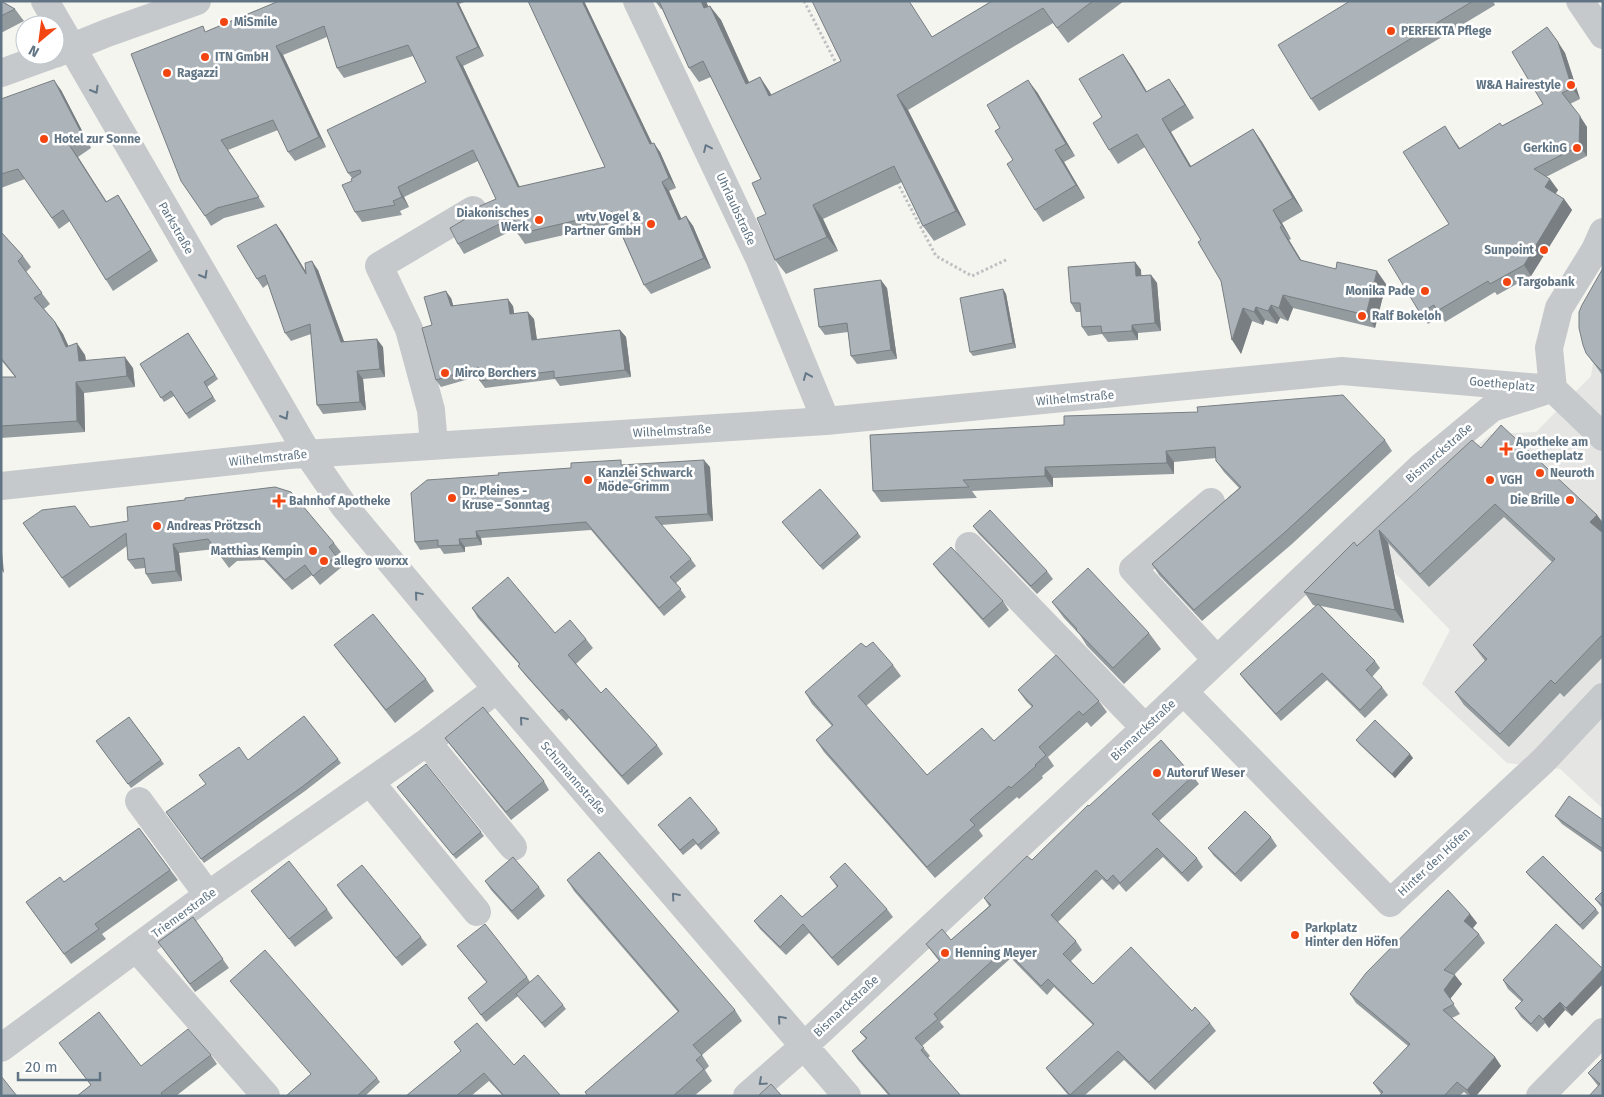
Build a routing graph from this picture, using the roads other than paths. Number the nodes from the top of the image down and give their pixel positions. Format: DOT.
graph roads {
  1 [pos="45,1"];
  2 [pos="197,1"];
  3 [pos="637,1"];
  4 [pos="1580,1"];
  5 [pos="49,15"];
  6 [pos="1603,35"];
  7 [pos="65,50"];
  8 [pos="65,56"];
  9 [pos="23,65"];
  10 [pos="1,73"];
  11 [pos="473,210"];
  12 [pos="1603,232"];
  13 [pos="1342,371"];
  14 [pos="1553,389"];
  15 [pos="826,421"];
  16 [pos="1603,437"];
  17 [pos="434,445"];
  18 [pos="308,454"];
  19 [pos="1,486"];
  20 [pos="1211,502"];
  21 [pos="969,546"];
  22 [pos="1218,660"];
  23 [pos="497,689"];
  24 [pos="1184,692"];
  25 [pos="1603,697"];
  26 [pos="1145,728"];
  27 [pos="427,742"];
  28 [pos="370,782"];
  29 [pos="138,801"];
  30 [pos="513,847"];
  31 [pos="208,895"];
  32 [pos="477,912"];
  33 [pos="136,948"];
  34 [pos="1603,1032"];
  35 [pos="804,1046"];
  36 [pos="1,1048"];
  37 [pos="266,1096"];
  38 [pos="747,1096"];
  39 [pos="847,1096"];
  40 [pos="1540,1096"];
  1 -- 5 [label="street, Parkstraße"];
  2 -- 7 [label="street"];
  15 -- 3 [label="street, Uhrlaubstraße, one-way"];
  4 -- 6 [label="street"];
  8 -- 18 [label="street, Parkstraße, one-way"];
  9 -- 10 [label="street"];
  11 -- 17 [label="street"];
  12 -- 14 [label="street, Goetheplatz"];
  13 -- 14 [label="street, Goetheplatz"];
  13 -- 15 [label="street, Wilhelmstraße"];
  14 -- 16 [label="street"];
  14 -- 22 [label="street, Bismarckstraße"];
  15 -- 17 [label="street, Wilhelmstraße"];
  17 -- 18 [label="street, Wilhelmstraße"];
  18 -- 19 [label="street, Wilhelmstraße"];
  23 -- 18 [label="street, Schumannstraße, one-way"];
  20 -- 22 [label="street"];
  21 -- 26 [label="street"];
  22 -- 24 [label="street, Bismarckstraße"];
  23 -- 27 [label="street, Triemerstraße"];
  35 -- 23 [label="street, Schumannstraße, one-way"];
  24 -- 25 [label="street, Hinter den Höfen"];
  24 -- 26 [label="street, Bismarckstraße"];
  26 -- 35 [label="street, Bismarckstraße"];
  27 -- 28 [label="street, Triemerstraße"];
  27 -- 30 [label="street"];
  28 -- 31 [label="street, Triemerstraße"];
  28 -- 32 [label="street"];
  29 -- 31 [label="street"];
  31 -- 33 [label="street, Triemerstraße"];
  33 -- 36 [label="street, Triemerstraße"];
  33 -- 37 [label="street"];
  34 -- 40 [label="street"];
  35 -- 38 [label="street, Bismarckstraße, one-way"];
  35 -- 39 [label="street, Schumannstraße"];
}
